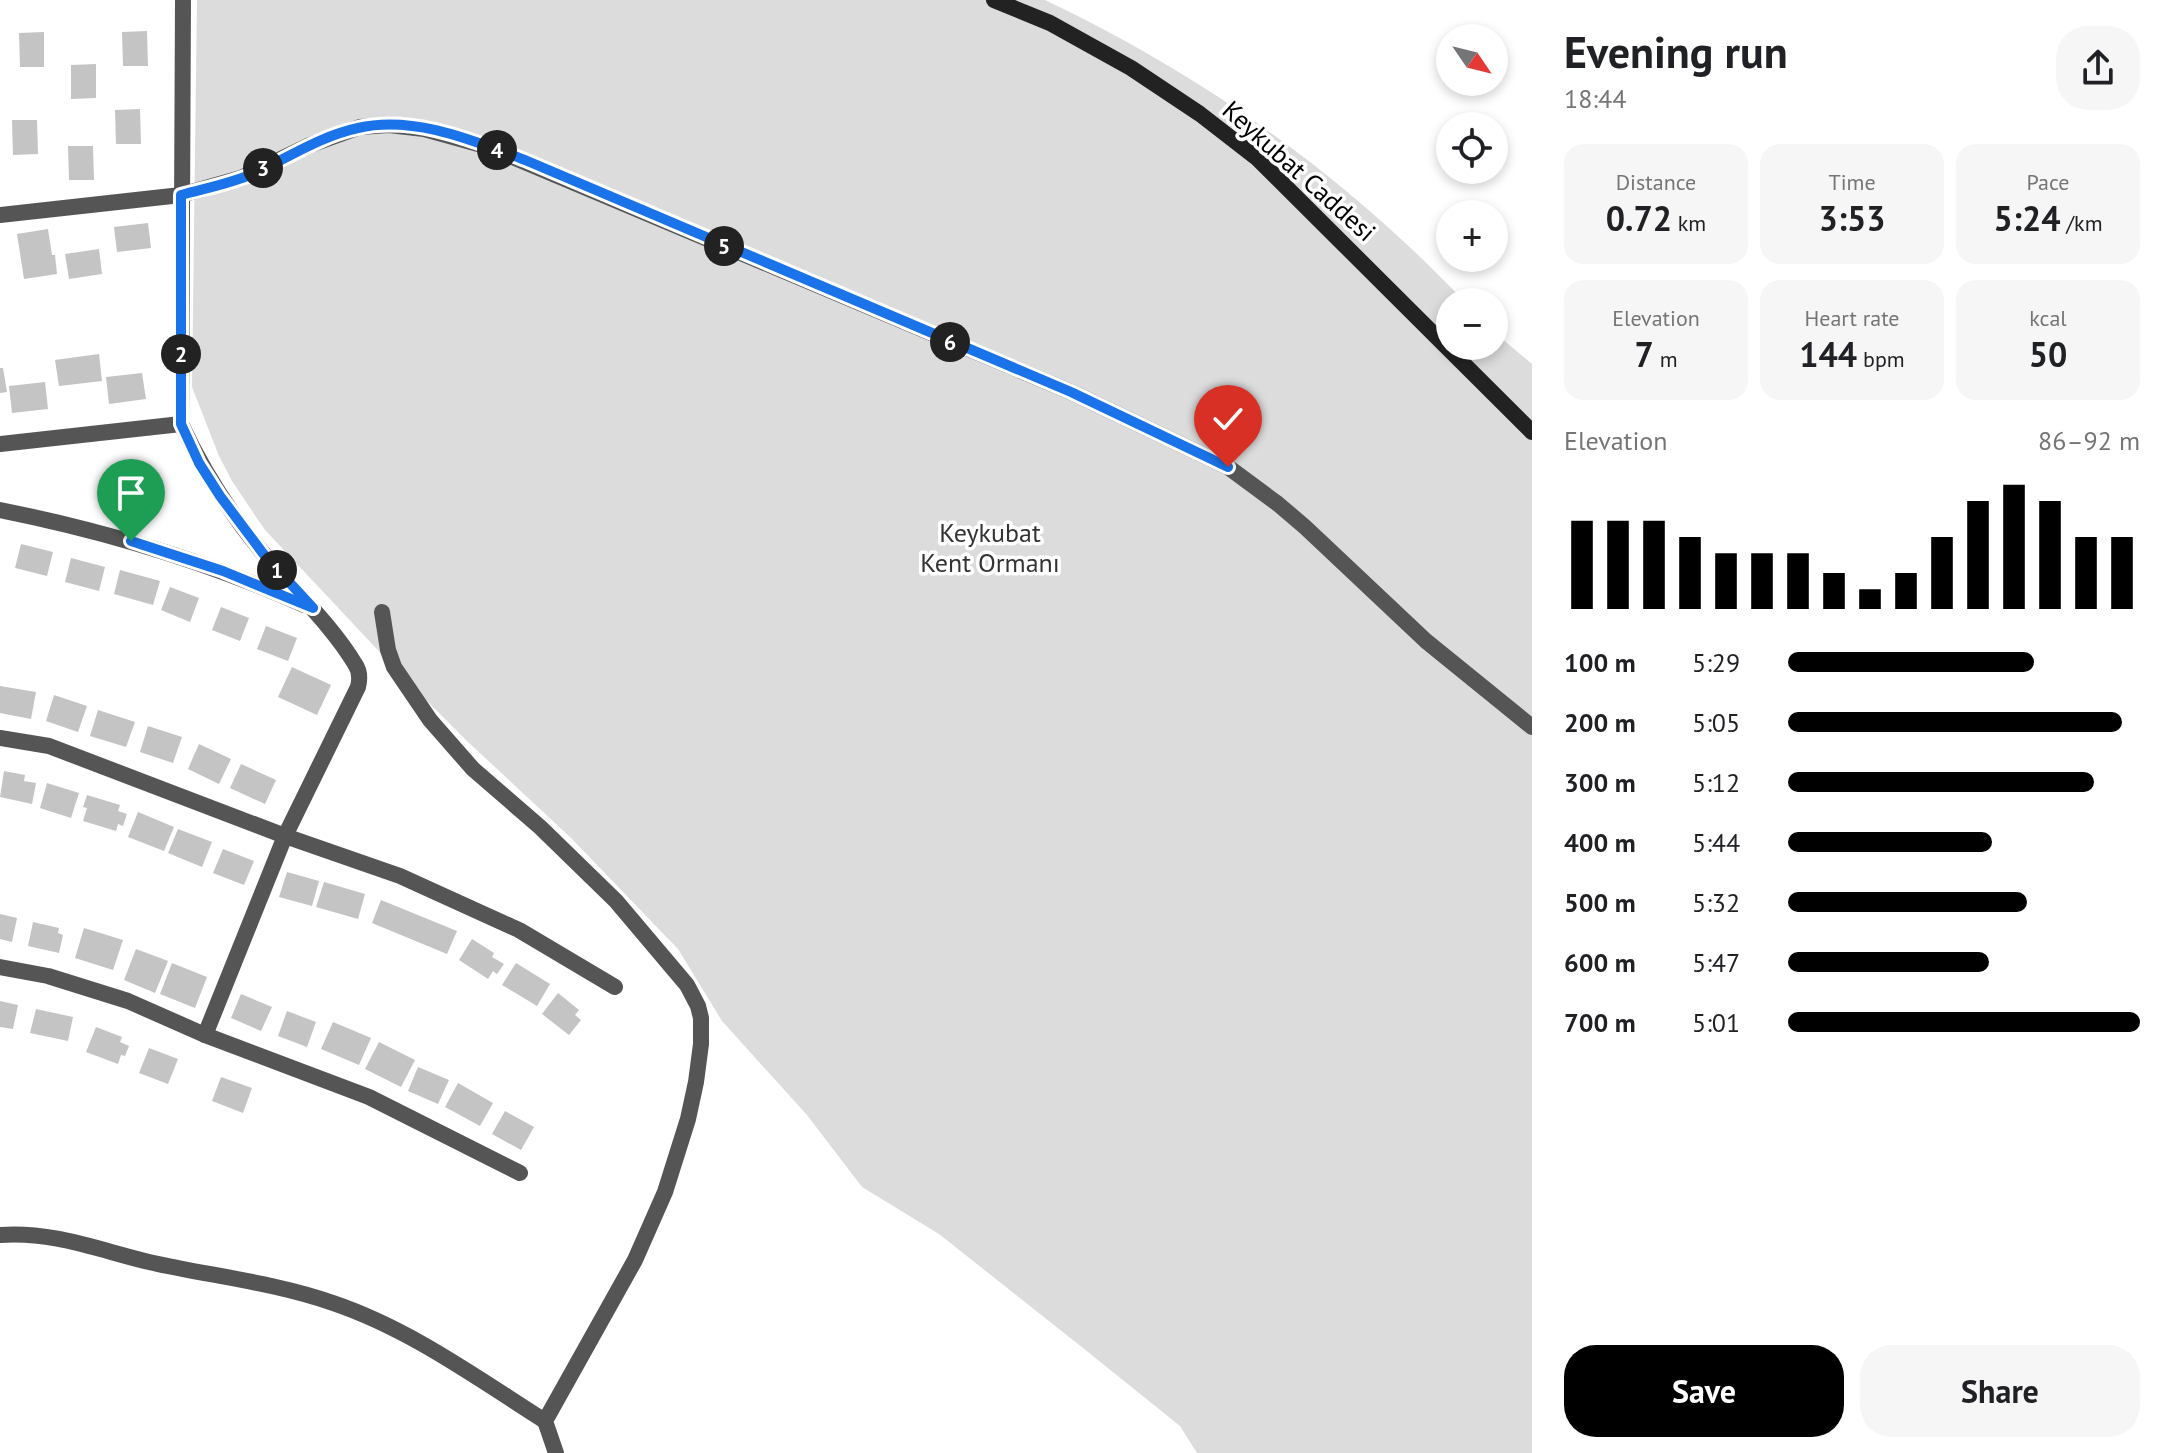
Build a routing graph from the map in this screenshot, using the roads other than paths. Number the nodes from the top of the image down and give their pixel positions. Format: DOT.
graph roads {
  1 [pos="182,0"];
  2 [pos="994,0"];
  3 [pos="181,195"];
  4 [pos="0,215"];
  5 [pos="181,424"];
  6 [pos="1532,432"];
  7 [pos="0,444"];
  8 [pos="0,510"];
  9 [pos="313,608"];
  10 [pos="382,612"];
  11 [pos="1532,727"];
  12 [pos="0,738"];
  13 [pos="285,836"];
  14 [pos="0,967"];
  15 [pos="615,987"];
  16 [pos="205,1035"];
  17 [pos="520,1173"];
  18 [pos="0,1235"];
  19 [pos="545,1421"];
  20 [pos="556,1453"];
  1 -- 3 [label="street"];
  2 -- 6 [label="street, Keykubat Caddesi"];
  3 -- 4 [label="street"];
  3 -- 5 [label="street"];
  3 -- 11 [label="street"];
  5 -- 7 [label="street"];
  5 -- 9 [label="street"];
  8 -- 9 [label="street"];
  9 -- 13 [label="street"];
  10 -- 19 [label="street"];
  12 -- 13 [label="street"];
  13 -- 15 [label="street"];
  13 -- 16 [label="street"];
  14 -- 16 [label="street"];
  16 -- 17 [label="street"];
  18 -- 19 [label="street"];
  19 -- 20 [label="street"];
}
